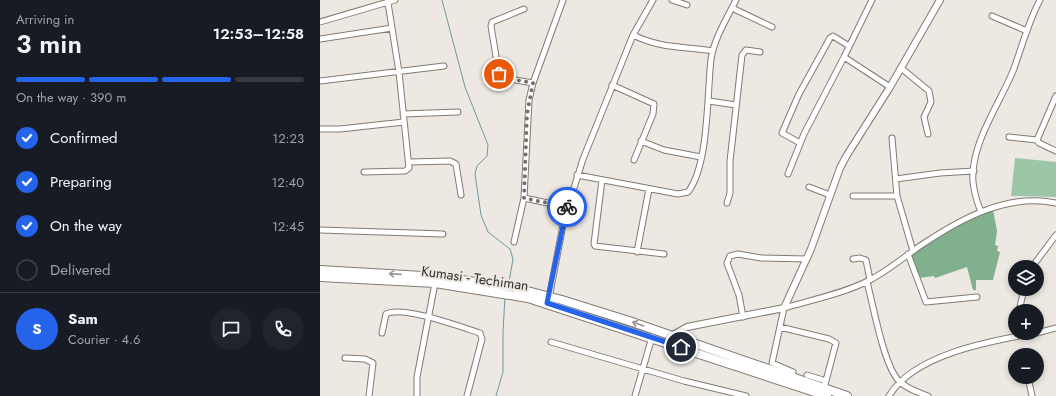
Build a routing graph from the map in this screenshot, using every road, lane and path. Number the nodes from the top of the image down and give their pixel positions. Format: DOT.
graph roads {
  1 [pos="395,0"];
  2 [pos="563,0"];
  3 [pos="652,0"];
  4 [pos="672,0"];
  5 [pos="736,0"];
  6 [pos="872,0"];
  7 [pos="940,0"];
  8 [pos="1040,0"];
  9 [pos="388,2"];
  10 [pos="687,5"];
  11 [pos="732,8"];
  12 [pos="524,9"];
  13 [pos="992,16"];
  14 [pos="320,22"];
  15 [pos="392,28"];
  16 [pos="772,28"];
  17 [pos="1027,31"];
  18 [pos="632,35"];
  19 [pos="320,39"];
  20 [pos="849,46"];
  21 [pos="713,51"];
  22 [pos="760,52"];
  23 [pos="844,57"];
  24 [pos="444,66"];
  25 [pos="901,68"];
  26 [pos="399,72"];
  27 [pos="320,81"];
  28 [pos="533,83"];
  29 [pos="612,85"];
  30 [pos="890,88"];
  31 [pos="1056,96"];
  32 [pos="708,101"];
  33 [pos="736,105"];
  34 [pos="458,112"];
  35 [pos="403,114"];
  36 [pos="404,122"];
  37 [pos="320,129"];
  38 [pos="928,134"];
  39 [pos="1010,137"];
  40 [pos="892,138"];
  41 [pos="1037,140"];
  42 [pos="641,142"];
  43 [pos="800,143"];
  44 [pos="1056,151"];
  45 [pos="701,157"];
  46 [pos="634,160"];
  47 [pos="409,162"];
  48 [pos="974,171"];
  49 [pos="364,172"];
  50 [pos="788,174"];
  51 [pos="577,176"];
  52 [pos="896,179"];
  53 [pos="602,180"];
  54 [pos="809,187"];
  55 [pos="648,189"];
  56 [pos="461,195"];
  57 [pos="830,195"];
  58 [pos="853,196"];
  59 [pos="897,196"];
  60 [pos="524,198"];
  61 [pos="727,203"];
  62 [pos="1056,203"];
  63 [pos="567,207"];
  64 [pos="981,212"];
  65 [pos="320,230"];
  66 [pos="443,234"];
  67 [pos="1056,235"];
  68 [pos="514,242"];
  69 [pos="638,252"];
  70 [pos="911,253"];
  71 [pos="664,254"];
  72 [pos="807,259"];
  73 [pos="853,259"];
  74 [pos="1037,260"];
  75 [pos="320,270"];
  76 [pos="320,277"];
  77 [pos="869,281"];
  78 [pos="435,283"];
  79 [pos="502,289"];
  80 [pos="977,297"];
  81 [pos="548,300"];
  82 [pos="784,308"];
  83 [pos="743,316"];
  84 [pos="428,317"];
  85 [pos="780,327"];
  86 [pos="1056,328"];
  87 [pos="1044,331"];
  88 [pos="382,333"];
  89 [pos="671,336"];
  90 [pos="652,338"];
  91 [pos="1008,338"];
  92 [pos="551,342"];
  93 [pos="345,358"];
  94 [pos="644,368"];
  95 [pos="793,372"];
  96 [pos="807,375"];
  97 [pos="900,382"];
  98 [pos="1029,384"];
  99 [pos="826,388"];
  100 [pos="369,396"];
  101 [pos="416,396"];
  102 [pos="467,396"];
  103 [pos="635,396"];
  104 [pos="746,396"];
  105 [pos="847,396"];
  106 [pos="890,396"];
  107 [pos="928,396"];
  108 [pos="1032,396"];
  1 -- 9 [label="street"];
  2 -- 28 [label="street"];
  3 -- 18 [label="street"];
  4 -- 10 [label="street"];
  5 -- 11 [label="street"];
  6 -- 20 [label="street"];
  7 -- 25 [label="street"];
  8 -- 17 [label="street"];
  9 -- 14 [label="street"];
  9 -- 15 [label="street"];
  11 -- 16 [label="street"];
  11 -- 21 [label="street"];
  12 -- 28 [label="street"];
  13 -- 17 [label="street"];
  15 -- 19 [label="street"];
  15 -- 26 [label="street"];
  17 -- 48 [label="street"];
  18 -- 21 [label="street"];
  18 -- 29 [label="street"];
  20 -- 23 [label="street"];
  20 -- 43 [label="street"];
  21 -- 32 [label="street"];
  22 -- 33 [label="street"];
  23 -- 30 [label="street"];
  23 -- 43 [label="street"];
  24 -- 26 [label="street"];
  25 -- 30 [label="street"];
  25 -- 38 [label="street"];
  26 -- 27 [label="street"];
  26 -- 35 [label="street"];
  28 -- 60 [label="street"];
  29 -- 42 [label="street"];
  29 -- 51 [label="street"];
  30 -- 57 [label="street"];
  31 -- 41 [label="street"];
  32 -- 33 [label="street"];
  32 -- 45 [label="street"];
  33 -- 61 [label="street"];
  34 -- 35 [label="street"];
  35 -- 36 [label="street"];
  36 -- 37 [label="street"];
  36 -- 47 [label="street"];
  39 -- 41 [label="street"];
  40 -- 52 [label="street"];
  41 -- 44 [label="street"];
  42 -- 45 [label="street"];
  42 -- 46 [label="street"];
  43 -- 50 [label="street"];
  45 -- 55 [label="street"];
  47 -- 49 [label="street"];
  47 -- 56 [label="street"];
  48 -- 52 [label="street"];
  48 -- 64 [label="street"];
  51 -- 53 [label="street"];
  51 -- 63 [label="street"];
  52 -- 59 [label="street"];
  53 -- 55 [label="street"];
  53 -- 69 [label="street"];
  54 -- 57 [label="street"];
  55 -- 69 [label="street"];
  57 -- 72 [label="street"];
  58 -- 59 [label="street"];
  59 -- 70 [label="street"];
  60 -- 63 [label="street"];
  60 -- 68 [label="street"];
  62 -- 64 [label="street"];
  63 -- 81 [label="street"];
  64 -- 70 [label="street"];
  65 -- 66 [label="street"];
  67 -- 74 [label="street"];
  69 -- 71 [label="street"];
  70 -- 77 [label="street"];
  70 -- 80 [label="street"];
  72 -- 82 [label="street"];
  72 -- 83 [label="street"];
  73 -- 77 [label="street"];
  79 -- 75 [label="highway, one-way"];
  76 -- 78 [label="highway, Kumasi - Techiman"];
  77 -- 82 [label="street"];
  77 -- 97 [label="street"];
  78 -- 79 [label="highway, Kumasi - Techiman"];
  78 -- 84 [label="street"];
  79 -- 81 [label="highway"];
  89 -- 81 [label="highway, one-way"];
  81 -- 90 [label="highway"];
  82 -- 83 [label="street"];
  82 -- 85 [label="street"];
  83 -- 89 [label="street"];
  84 -- 88 [label="street"];
  84 -- 101 [label="street"];
  84 -- 102 [label="street"];
  85 -- 95 [label="street"];
  85 -- 99 [label="street"];
  86 -- 87 [label="street"];
  89 -- 99 [label="highway"];
  90 -- 94 [label="street"];
  90 -- 99 [label="highway"];
  91 -- 97 [label="street"];
  92 -- 94 [label="street"];
  93 -- 100 [label="street"];
  94 -- 103 [label="street"];
  94 -- 104 [label="street"];
  96 -- 99 [label="street"];
  97 -- 106 [label="street"];
  97 -- 107 [label="street"];
  98 -- 108 [label="street"];
  99 -- 105 [label="highway"];
}
